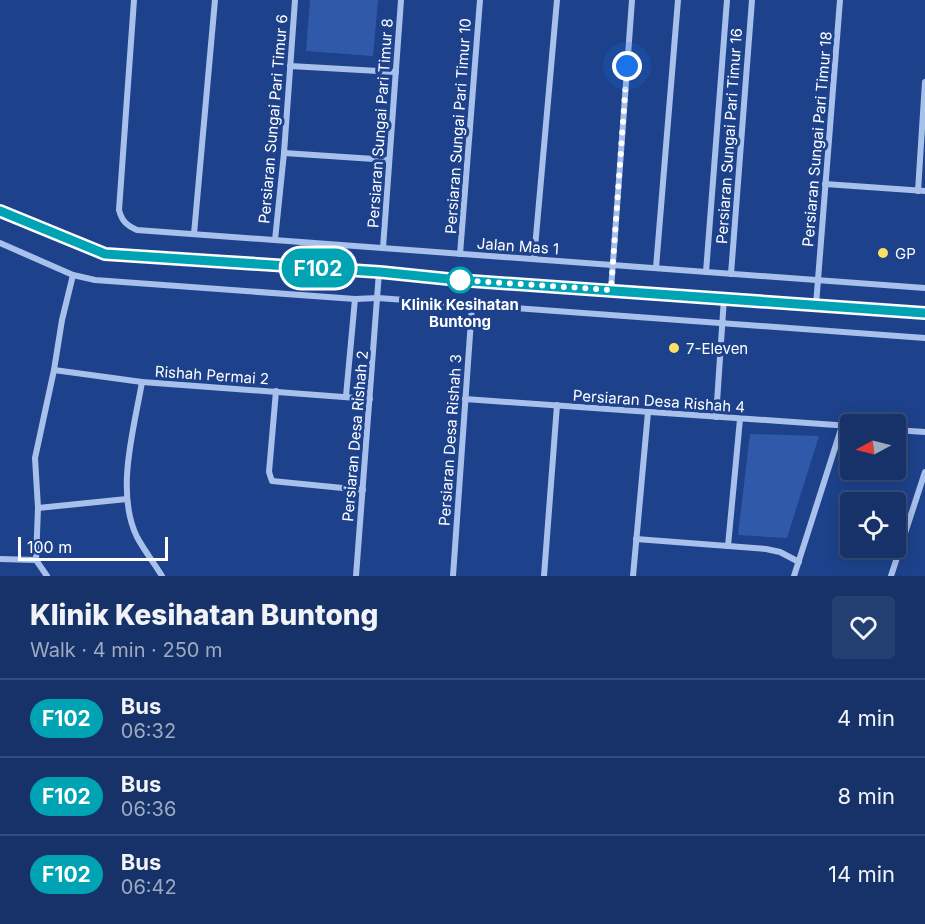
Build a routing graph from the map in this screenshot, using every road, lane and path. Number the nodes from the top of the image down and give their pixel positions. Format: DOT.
graph roads {
  1 [pos="134,0"];
  2 [pos="215,0"];
  3 [pos="295,0"];
  4 [pos="401,0"];
  5 [pos="480,0"];
  6 [pos="557,0"];
  7 [pos="632,0"];
  8 [pos="678,0"];
  9 [pos="727,0"];
  10 [pos="752,0"];
  11 [pos="840,0"];
  12 [pos="290,66"];
  13 [pos="396,72"];
  14 [pos="925,82"];
  15 [pos="284,153"];
  16 [pos="389,160"];
  17 [pos="825,184"];
  18 [pos="921,191"];
  19 [pos="0,212"];
  20 [pos="194,234"];
  21 [pos="275,240"];
  22 [pos="0,243"];
  23 [pos="383,248"];
  24 [pos="460,254"];
  25 [pos="534,259"];
  26 [pos="612,265"];
  27 [pos="656,268"];
  28 [pos="380,272"];
  29 [pos="706,272"];
  30 [pos="731,274"];
  31 [pos="73,275"];
  32 [pos="817,280"];
  33 [pos="925,288"];
  34 [pos="611,290"];
  35 [pos="724,297"];
  36 [pos="378,298"];
  37 [pos="355,299"];
  38 [pos="816,305"];
  39 [pos="472,306"];
  40 [pos="925,313"];
  41 [pos="723,324"];
  42 [pos="925,339"];
  43 [pos="54,370"];
  44 [pos="142,382"];
  45 [pos="276,390"];
  46 [pos="346,396"];
  47 [pos="369,399"];
  48 [pos="465,399"];
  49 [pos="556,405"];
  50 [pos="648,412"];
  51 [pos="716,417"];
  52 [pos="740,418"];
  53 [pos="840,426"];
  54 [pos="906,431"];
  55 [pos="840,432"];
  56 [pos="925,432"];
  57 [pos="925,472"];
  58 [pos="363,490"];
  59 [pos="127,499"];
  60 [pos="38,508"];
  61 [pos="636,539"];
  62 [pos="728,546"];
  63 [pos="0,559"];
  64 [pos="36,560"];
  65 [pos="799,562"];
  66 [pos="47,576"];
  67 [pos="162,576"];
  68 [pos="356,576"];
  69 [pos="453,576"];
  70 [pos="544,576"];
  71 [pos="633,576"];
  72 [pos="794,576"];
  73 [pos="891,576"];
  1 -- 20 [label="street, Jalan Mas 1"];
  2 -- 20 [label="street"];
  3 -- 12 [label="street, Persiaran Sungai Pari Timur 6"];
  4 -- 13 [label="street, Persiaran Sungai Pari Timur 8"];
  5 -- 24 [label="street, Persiaran Sungai Pari Timur 10"];
  6 -- 25 [label="street"];
  7 -- 26 [label="street"];
  8 -- 27 [label="street"];
  9 -- 29 [label="street, Persiaran Sungai Pari Timur 16"];
  10 -- 30 [label="street, Persiaran Sungai Pari Timur 16"];
  11 -- 17 [label="street, Persiaran Sungai Pari Timur 18"];
  12 -- 13 [label="street"];
  12 -- 15 [label="street, Persiaran Sungai Pari Timur 6"];
  13 -- 16 [label="street, Persiaran Sungai Pari Timur 8"];
  14 -- 18 [label="street"];
  15 -- 16 [label="street"];
  15 -- 21 [label="street, Persiaran Sungai Pari Timur 6"];
  16 -- 23 [label="street, Persiaran Sungai Pari Timur 8"];
  17 -- 18 [label="street"];
  17 -- 32 [label="street, Persiaran Sungai Pari Timur 18"];
  19 -- 28 [label="main road"];
  20 -- 21 [label="street, Jalan Mas 1"];
  21 -- 23 [label="street, Jalan Mas 1"];
  22 -- 31 [label="street"];
  23 -- 24 [label="street, Jalan Mas 1"];
  24 -- 25 [label="street, Jalan Mas 1"];
  25 -- 26 [label="street, Jalan Mas 1"];
  26 -- 27 [label="street, Jalan Mas 1"];
  26 -- 34 [label="street"];
  27 -- 29 [label="street, Jalan Mas 1"];
  28 -- 34 [label="main road"];
  28 -- 36 [label="street, Persiaran Desa Rishah 2"];
  29 -- 30 [label="street, Jalan Mas 1"];
  30 -- 32 [label="street, Jalan Mas 1"];
  31 -- 37 [label="street"];
  31 -- 43 [label="street"];
  32 -- 33 [label="street, Jalan Mas 1"];
  32 -- 38 [label="street, Persiaran Sungai Pari Timur 18"];
  34 -- 35 [label="main road"];
  35 -- 38 [label="main road"];
  35 -- 41 [label="street"];
  36 -- 37 [label="street"];
  36 -- 39 [label="street"];
  36 -- 47 [label="street, Persiaran Desa Rishah 2"];
  37 -- 46 [label="street"];
  38 -- 40 [label="main road"];
  39 -- 41 [label="street"];
  39 -- 48 [label="street, Persiaran Desa Rishah 3"];
  41 -- 42 [label="street"];
  41 -- 51 [label="street"];
  43 -- 44 [label="street, Rishah Permai 2"];
  43 -- 60 [label="street"];
  44 -- 45 [label="street, Rishah Permai 2"];
  44 -- 59 [label="street"];
  45 -- 46 [label="street, Rishah Permai 2"];
  45 -- 58 [label="street"];
  46 -- 47 [label="street, Rishah Permai 2"];
  47 -- 58 [label="street, Persiaran Desa Rishah 2"];
  48 -- 49 [label="street, Persiaran Desa Rishah 4"];
  48 -- 69 [label="street, Persiaran Desa Rishah 3"];
  49 -- 50 [label="street, Persiaran Desa Rishah 4"];
  49 -- 70 [label="street"];
  50 -- 51 [label="street, Persiaran Desa Rishah 4"];
  50 -- 61 [label="street"];
  51 -- 52 [label="street, Persiaran Desa Rishah 4"];
  52 -- 53 [label="street, Persiaran Desa Rishah 4"];
  52 -- 62 [label="street"];
  54 -- 56 [label="street"];
  55 -- 65 [label="street"];
  57 -- 73 [label="street"];
  58 -- 68 [label="street, Persiaran Desa Rishah 2"];
  59 -- 60 [label="street"];
  59 -- 67 [label="street"];
  60 -- 64 [label="street"];
  61 -- 62 [label="street"];
  61 -- 71 [label="street"];
  62 -- 65 [label="street"];
  63 -- 64 [label="street"];
  64 -- 66 [label="street"];
  65 -- 72 [label="street"];
}
